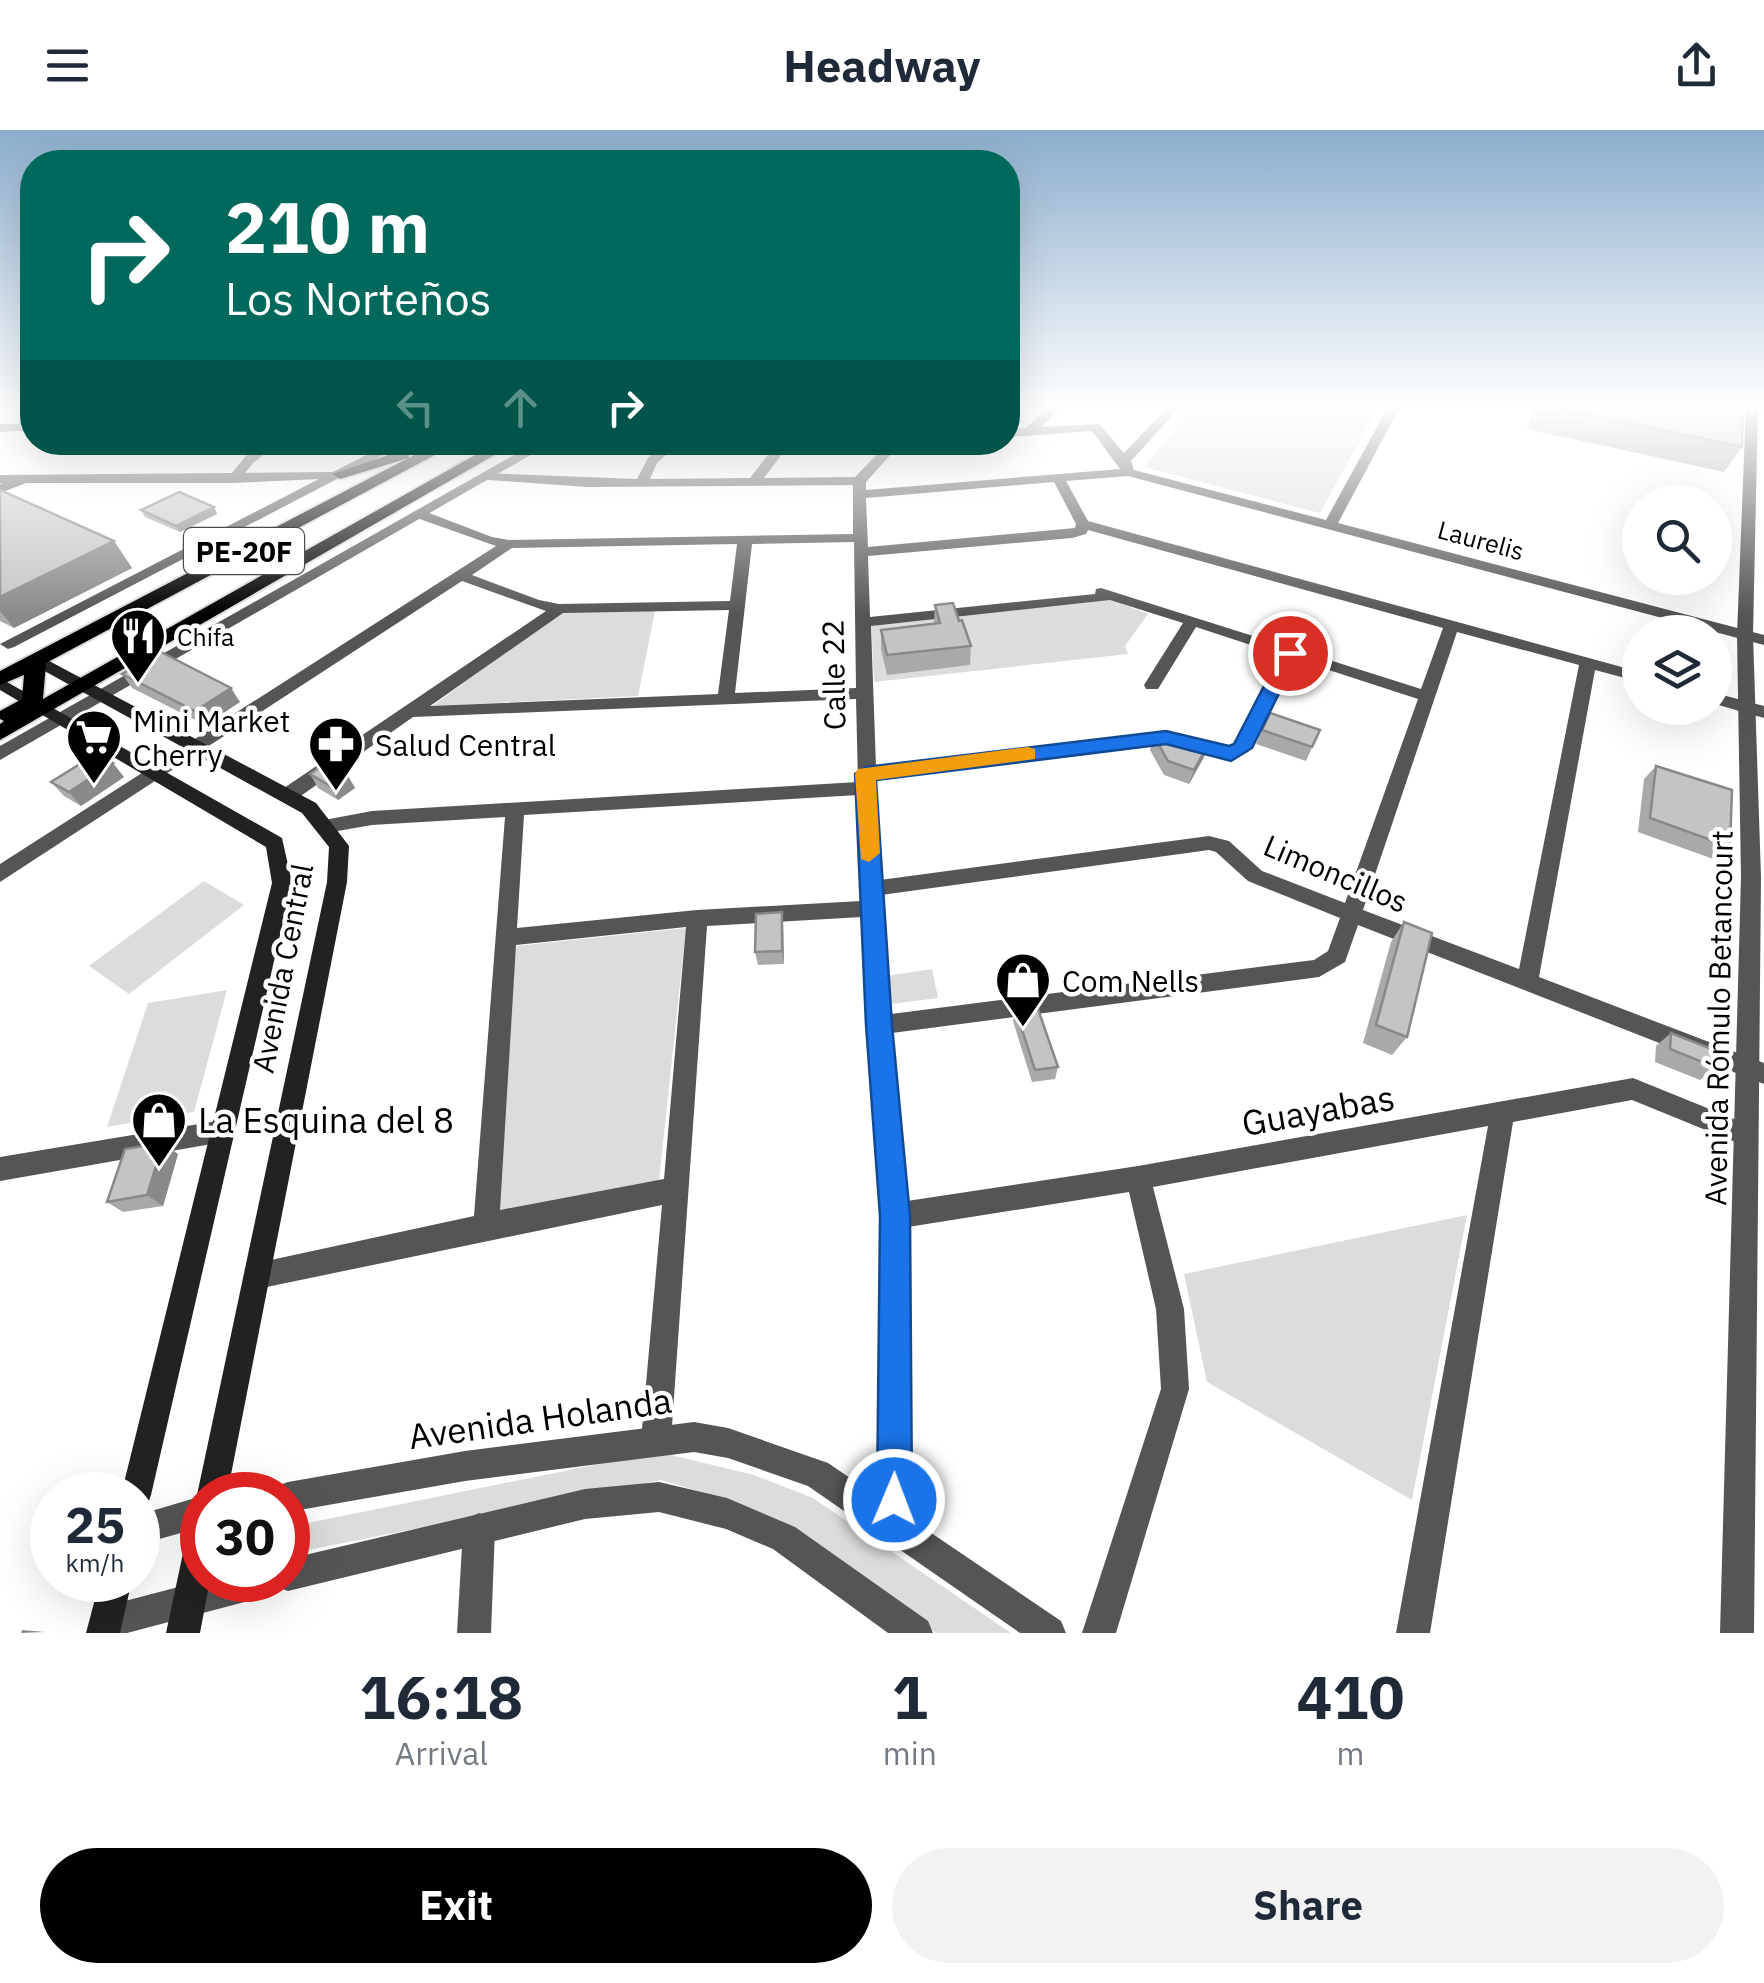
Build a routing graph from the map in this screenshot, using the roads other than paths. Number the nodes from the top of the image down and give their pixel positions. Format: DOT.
graph roads {
  1 [pos="236,475"];
  2 [pos="316,475"];
  3 [pos="338,475"];
  4 [pos="388,475"];
  5 [pos="454,475"];
  6 [pos="645,475"];
  7 [pos="759,475"];
  8 [pos="869,475"];
  9 [pos="1076,475"];
  10 [pos="1154,475"];
  11 [pos="1358,475"];
  12 [pos="1749,475"];
  13 [pos="490,476"];
  14 [pos="1058,478"];
  15 [pos="0,479"];
  16 [pos="24,479"];
  17 [pos="233,479"];
  18 [pos="642,482"];
  19 [pos="754,482"];
  20 [pos="859,488"];
  21 [pos="0,489"];
  22 [pos="420,514"];
  23 [pos="1083,524"];
  24 [pos="1330,526"];
  25 [pos="745,540"];
  26 [pos="510,544"];
  27 [pos="860,545"];
  28 [pos="462,576"];
  29 [pos="735,605"];
  30 [pos="558,609"];
  31 [pos="1192,621"];
  32 [pos="862,622"];
  33 [pos="1452,624"];
  34 [pos="1755,638"];
  35 [pos="3,644"];
  36 [pos="1290,653"];
  37 [pos="36,659"];
  38 [pos="1588,662"];
  39 [pos="1622,671"];
  40 [pos="0,681"];
  41 [pos="1152,685"];
  42 [pos="94,690"];
  43 [pos="864,694"];
  44 [pos="1427,696"];
  45 [pos="726,699"];
  46 [pos="1732,703"];
  47 [pos="46,709"];
  48 [pos="1757,710"];
  49 [pos="410,712"];
  50 [pos="0,720"];
  51 [pos="0,732"];
  52 [pos="196,748"];
  53 [pos="0,754"];
  54 [pos="158,772"];
  55 [pos="866,781"];
  56 [pos="288,795"];
  57 [pos="515,811"];
  58 [pos="326,826"];
  59 [pos="0,874"];
  60 [pos="871,898"];
  61 [pos="1352,914"];
  62 [pos="697,918"];
  63 [pos="506,938"];
  64 [pos="1527,982"];
  65 [pos="879,1025"];
  66 [pos="1755,1070"];
  67 [pos="1504,1112"];
  68 [pos="223,1131"];
  69 [pos="1744,1135"];
  70 [pos="0,1169"];
  71 [pos="1138,1178"];
  72 [pos="673,1190"];
  73 [pos="895,1216"];
  74 [pos="486,1226"];
  75 [pos="256,1276"];
  76 [pos="656,1440"];
  77 [pos="141,1472"];
  78 [pos="217,1472"];
  79 [pos="310,1493"];
  80 [pos="894,1526"];
  81 [pos="479,1530"];
  82 [pos="310,1570"];
  83 [pos="111,1602"];
  84 [pos="180,1602"];
  85 [pos="189,1602"];
  86 [pos="105,1628"];
  87 [pos="183,1633"];
  88 [pos="474,1633"];
  89 [pos="916,1633"];
  90 [pos="1049,1633"];
  91 [pos="1099,1633"];
  92 [pos="1413,1633"];
  93 [pos="1737,1633"];
  1 -- 17 [label="street"];
  2 -- 17 [label="street"];
  3 -- 35 [label="street"];
  4 -- 37 [label="main road, PE-20F"];
  5 -- 42 [label="main road, PE-20F"];
  6 -- 18 [label="street"];
  7 -- 19 [label="street"];
  8 -- 20 [label="street"];
  9 -- 14 [label="street"];
  10 -- 24 [label="street, Laurelis"];
  11 -- 24 [label="street"];
  12 -- 34 [label="street, Avenida Rómulo Betancourt"];
  13 -- 18 [label="street"];
  13 -- 22 [label="street"];
  14 -- 20 [label="street"];
  14 -- 23 [label="street"];
  15 -- 16 [label="street"];
  16 -- 17 [label="street"];
  16 -- 21 [label="street"];
  18 -- 19 [label="street"];
  19 -- 20 [label="street"];
  20 -- 27 [label="street, Calle 22"];
  22 -- 26 [label="street"];
  22 -- 42 [label="street"];
  23 -- 27 [label="street"];
  23 -- 33 [label="street"];
  24 -- 34 [label="street, Laurelis"];
  25 -- 26 [label="street"];
  25 -- 27 [label="street"];
  25 -- 29 [label="street"];
  26 -- 28 [label="street"];
  27 -- 32 [label="street, Calle 22"];
  28 -- 30 [label="street"];
  28 -- 52 [label="street"];
  29 -- 30 [label="street"];
  29 -- 45 [label="street"];
  30 -- 49 [label="street"];
  31 -- 32 [label="street"];
  31 -- 36 [label="street"];
  31 -- 41 [label="street"];
  32 -- 43 [label="street, Calle 22"];
  33 -- 38 [label="street"];
  33 -- 44 [label="street"];
  34 -- 48 [label="street, Avenida Rómulo Betancourt"];
  35 -- 37 [label="street, Avenida Central"];
  36 -- 44 [label="street"];
  36 -- 55 [label="street"];
  37 -- 40 [label="main road, PE-20F"];
  37 -- 42 [label="main road, Avenida Central"];
  37 -- 47 [label="main road"];
  38 -- 39 [label="street"];
  38 -- 64 [label="street"];
  40 -- 47 [label="main road, Avenida Central"];
  42 -- 47 [label="main road, PE-20F"];
  42 -- 52 [label="main road, Avenida Central"];
  43 -- 45 [label="street"];
  43 -- 55 [label="street, Calle 22"];
  44 -- 61 [label="street"];
  45 -- 49 [label="street"];
  46 -- 48 [label="street"];
  47 -- 50 [label="main road"];
  47 -- 51 [label="main road, PE-20F"];
  47 -- 53 [label="street"];
  47 -- 54 [label="main road, Avenida Central"];
  48 -- 66 [label="street, Avenida Rómulo Betancourt"];
  49 -- 56 [label="street"];
  52 -- 54 [label="street"];
  52 -- 56 [label="main road, Avenida Central"];
  54 -- 59 [label="street"];
  54 -- 68 [label="main road, Avenida Central"];
  55 -- 57 [label="street"];
  55 -- 60 [label="street, Calle 22"];
  56 -- 58 [label="main road, Avenida Central"];
  57 -- 58 [label="street"];
  57 -- 63 [label="street"];
  58 -- 75 [label="main road, Avenida Central"];
  60 -- 61 [label="street, Limoncillos"];
  60 -- 62 [label="street, Limoncillos"];
  60 -- 65 [label="street, Calle 22"];
  61 -- 64 [label="street, Limoncillos"];
  61 -- 65 [label="street"];
  62 -- 63 [label="street, Limoncillos"];
  62 -- 72 [label="street"];
  63 -- 74 [label="street"];
  64 -- 66 [label="street, Limoncillos"];
  65 -- 73 [label="street, Calle 22"];
  66 -- 69 [label="street, Avenida Rómulo Betancourt"];
  67 -- 69 [label="street, Guayabas"];
  67 -- 71 [label="street, Guayabas"];
  67 -- 92 [label="street"];
  68 -- 70 [label="street"];
  68 -- 77 [label="main road, Avenida Central"];
  69 -- 93 [label="street, Avenida Rómulo Betancourt"];
  71 -- 73 [label="street, Guayabas"];
  71 -- 91 [label="street"];
  72 -- 74 [label="street"];
  72 -- 76 [label="street"];
  73 -- 80 [label="street, Calle 22"];
  74 -- 75 [label="street"];
  75 -- 78 [label="main road, Avenida Central"];
  76 -- 79 [label="street, Avenida Holanda"];
  76 -- 80 [label="street, Avenida Holanda"];
  80 -- 90 [label="street, Avenida Holanda"];
  81 -- 82 [label="street"];
  81 -- 88 [label="street"];
  81 -- 89 [label="street"];
  83 -- 86 [label="main road"];
  84 -- 86 [label="street"];
  85 -- 87 [label="main road"];
}
